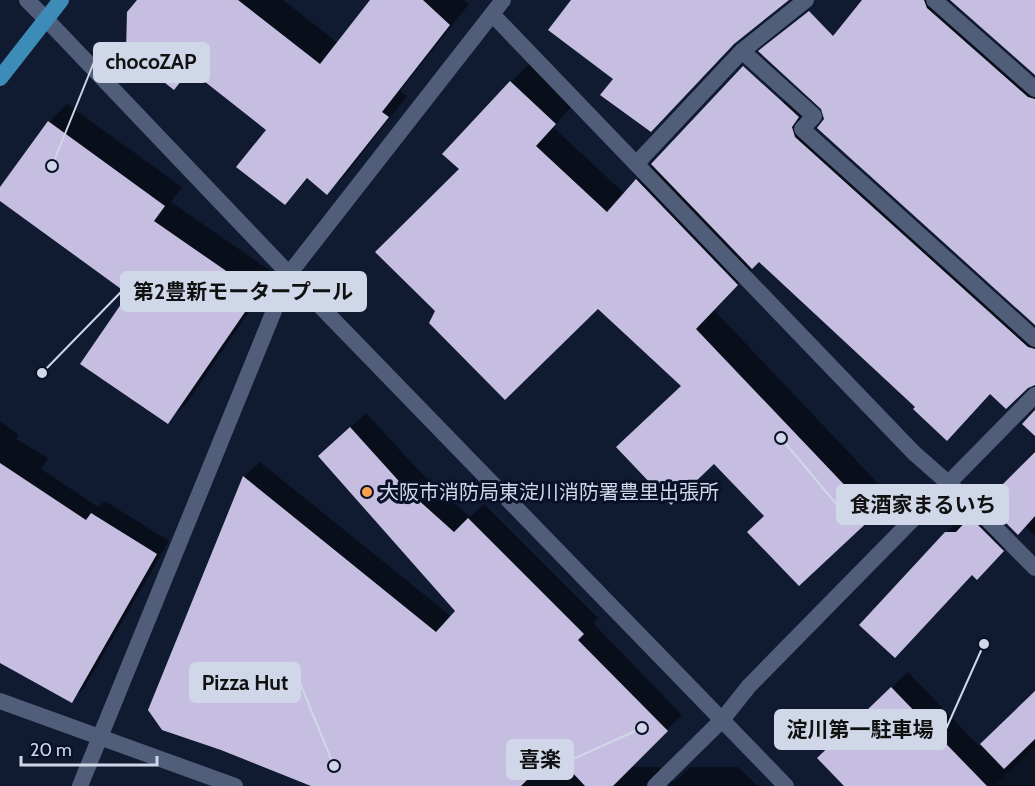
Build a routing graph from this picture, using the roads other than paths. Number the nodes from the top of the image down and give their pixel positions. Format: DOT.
graph roads {
  1 [pos="27,0"];
  2 [pos="61,0"];
  3 [pos="503,0"];
  4 [pos="806,0"];
  5 [pos="934,0"];
  6 [pos="492,14"];
  7 [pos="46,19"];
  8 [pos="742,51"];
  9 [pos="0,78"];
  10 [pos="1035,89"];
  11 [pos="637,163"];
  12 [pos="289,274"];
  13 [pos="1035,339"];
  14 [pos="1035,395"];
  15 [pos="948,483"];
  16 [pos="1035,568"];
  17 [pos="0,701"];
  18 [pos="722,720"];
  19 [pos="101,738"];
  20 [pos="80,786"];
  21 [pos="235,786"];
  22 [pos="655,786"];
  23 [pos="786,786"];
  1 -- 7 [label="street"];
  2 -- 7 [label="main road"];
  3 -- 6 [label="street"];
  4 -- 8 [label="street"];
  5 -- 10 [label="street"];
  6 -- 11 [label="street"];
  6 -- 12 [label="street"];
  7 -- 9 [label="main road"];
  7 -- 12 [label="street"];
  8 -- 11 [label="street"];
  8 -- 13 [label="street"];
  11 -- 15 [label="street"];
  12 -- 18 [label="street"];
  12 -- 19 [label="street"];
  14 -- 15 [label="street"];
  15 -- 16 [label="street"];
  15 -- 18 [label="street"];
  17 -- 19 [label="street"];
  18 -- 22 [label="street"];
  18 -- 23 [label="street"];
  19 -- 20 [label="street"];
  19 -- 21 [label="street"];
}
